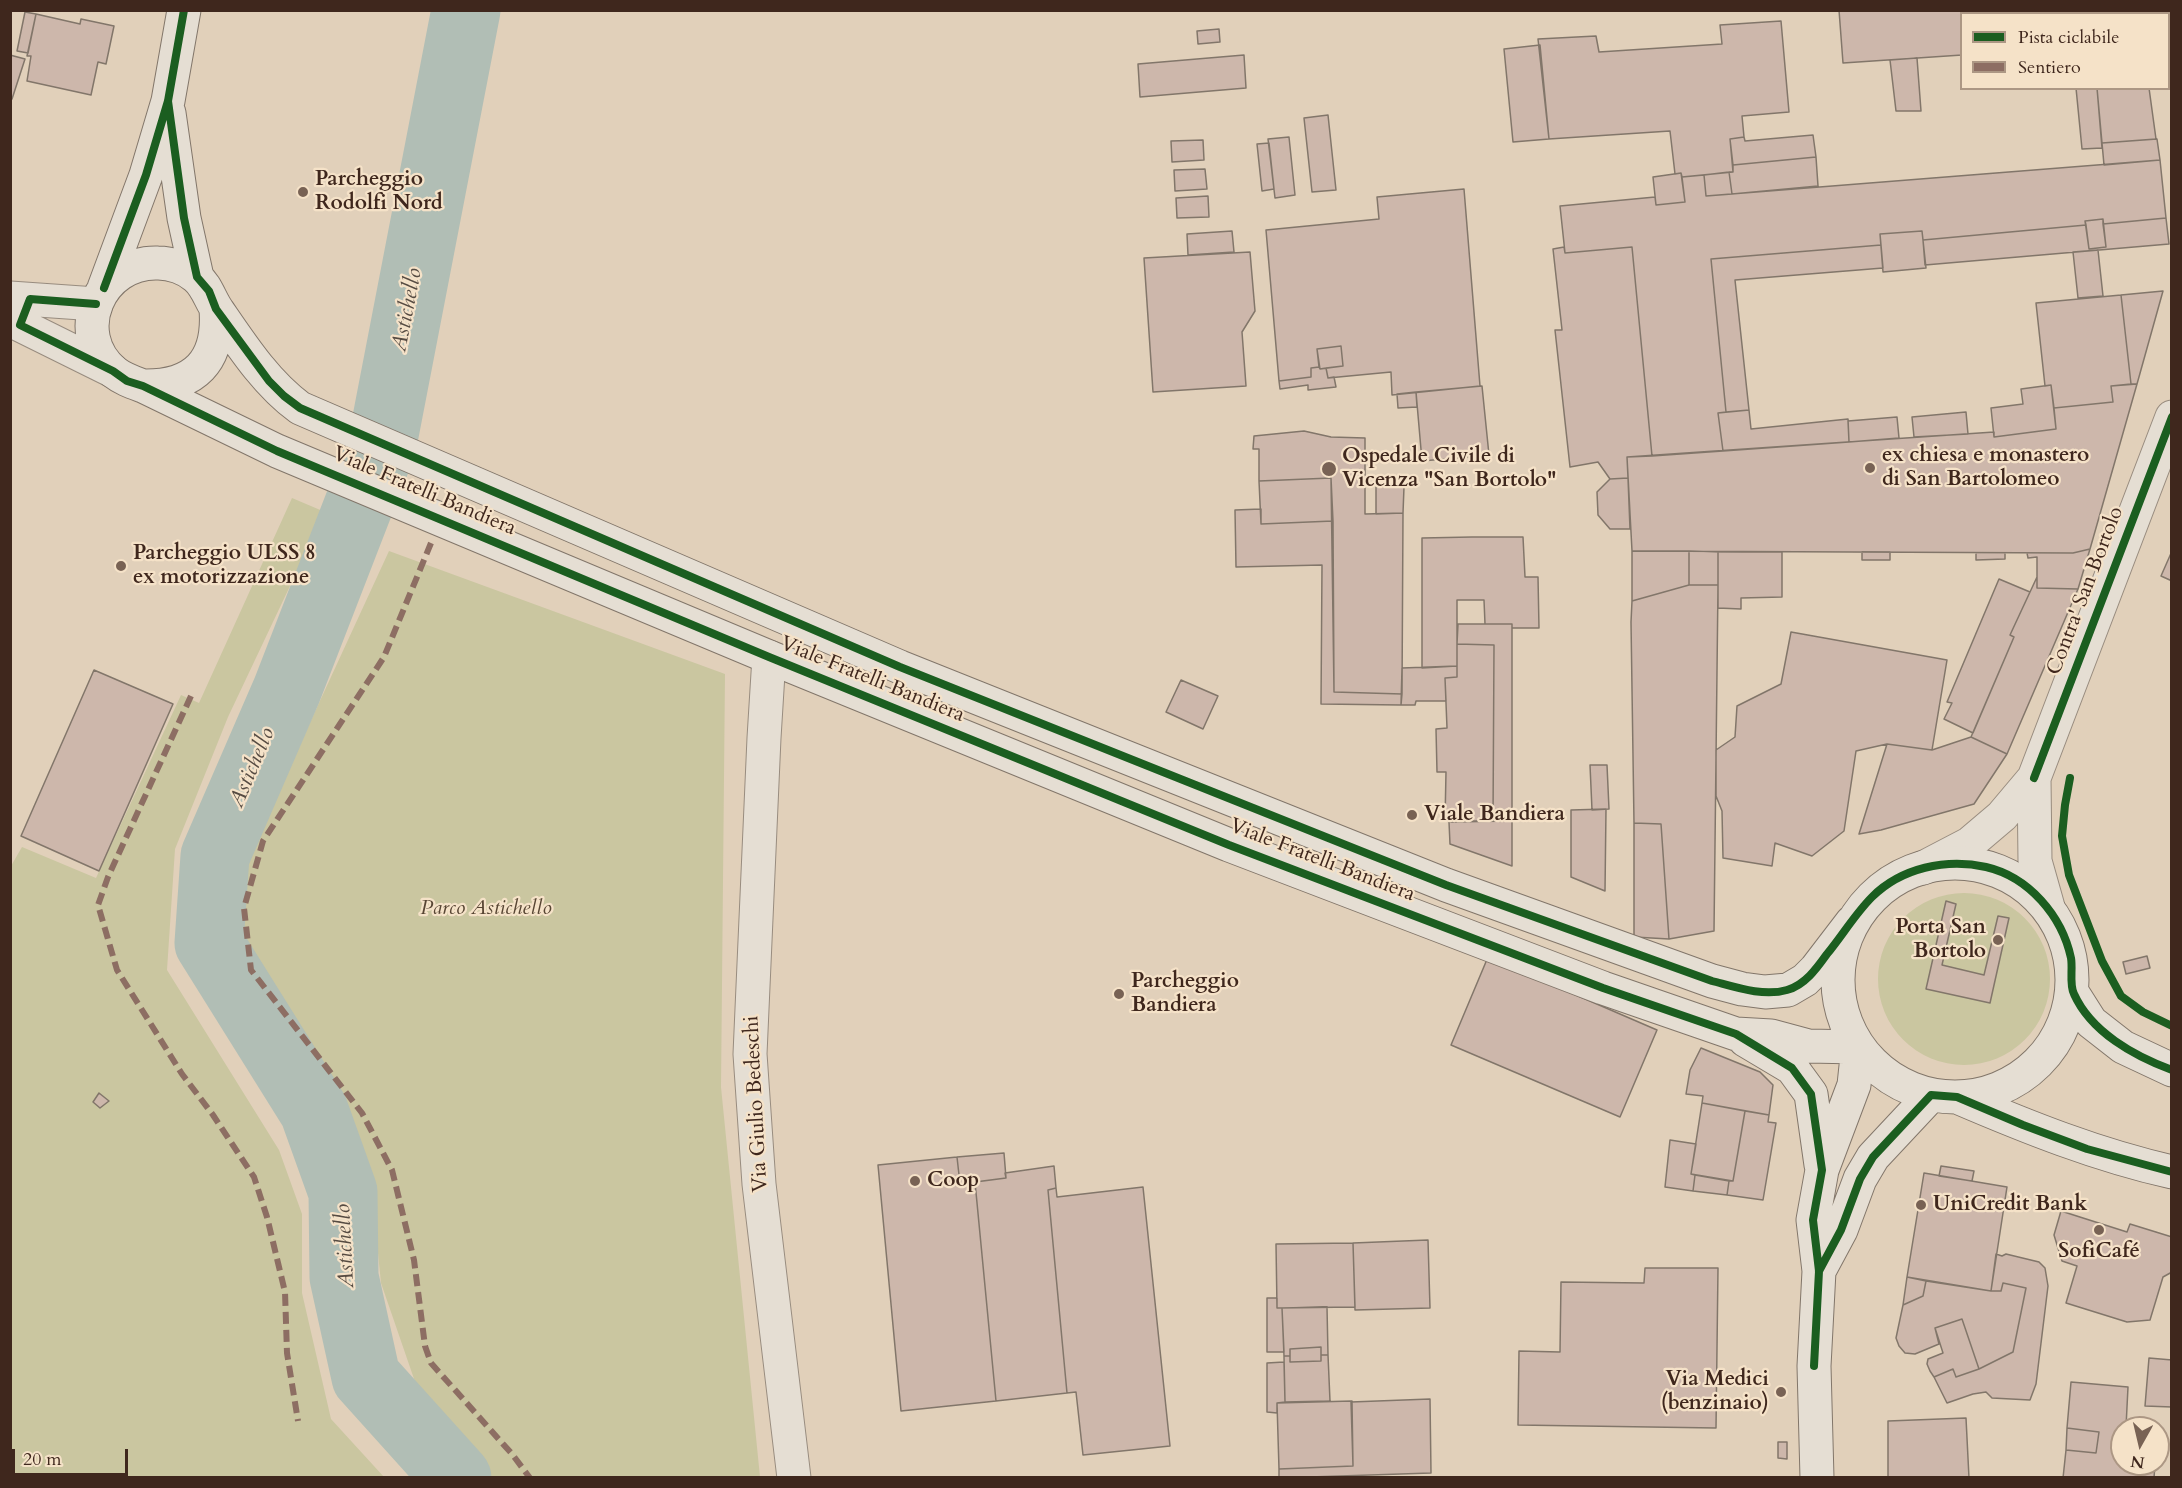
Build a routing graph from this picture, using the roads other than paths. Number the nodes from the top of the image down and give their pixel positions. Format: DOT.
graph roads {
  1 [pos="184,10"];
  2 [pos="168,101"];
  3 [pos="196,277"];
  4 [pos="100,296"];
  5 [pos="10,298"];
  6 [pos="216,309"];
  7 [pos="10,320"];
  8 [pos="113,371"];
  9 [pos="143,386"];
  10 [pos="2172,417"];
  11 [pos="770,657"];
  12 [pos="2034,778"];
  13 [pos="1923,868"];
  14 [pos="2048,907"];
  15 [pos="1852,922"];
  16 [pos="2072,992"];
  17 [pos="1736,1034"];
  18 [pos="1858,1047"];
  19 [pos="2172,1070"];
  20 [pos="1944,1096"];
  21 [pos="1822,1170"];
  22 [pos="2172,1172"];
  23 [pos="1819,1271"];
  24 [pos="794,1478"];
  25 [pos="1816,1478"];
  1 -- 2 [label="main road"];
  2 -- 3 [label="main road"];
  2 -- 4 [label="main road, Viale Fratelli Bandiera"];
  3 -- 4 [label="main road"];
  3 -- 6 [label="main road, Viale Fratelli Bandiera"];
  4 -- 5 [label="main road"];
  4 -- 8 [label="main road, Viale Fratelli Bandiera"];
  6 -- 9 [label="main road, Viale Fratelli Bandiera"];
  6 -- 15 [label="main road, Viale Fratelli Bandiera"];
  7 -- 8 [label="main road, Viale Fratelli Bandiera"];
  8 -- 9 [label="main road, Viale Fratelli Bandiera"];
  9 -- 11 [label="main road, Viale Fratelli Bandiera"];
  10 -- 12 [label="main road, Contra' San Bortolo"];
  11 -- 17 [label="main road, Viale Fratelli Bandiera"];
  11 -- 24 [label="main road, Via Giulio Bedeschi"];
  12 -- 13 [label="main road, Contra' San Bortolo"];
  12 -- 14 [label="main road, Contra' San Bortolo"];
  13 -- 14 [label="main road"];
  13 -- 15 [label="main road, Viale Fratelli Bandiera"];
  14 -- 16 [label="main road"];
  15 -- 18 [label="main road"];
  16 -- 19 [label="main road"];
  16 -- 20 [label="main road"];
  17 -- 18 [label="main road, Viale Fratelli Bandiera"];
  17 -- 21 [label="main road"];
  18 -- 20 [label="main road"];
  18 -- 21 [label="main road"];
  20 -- 22 [label="main road"];
  20 -- 23 [label="main road"];
  21 -- 23 [label="main road"];
  23 -- 25 [label="main road"];
}
